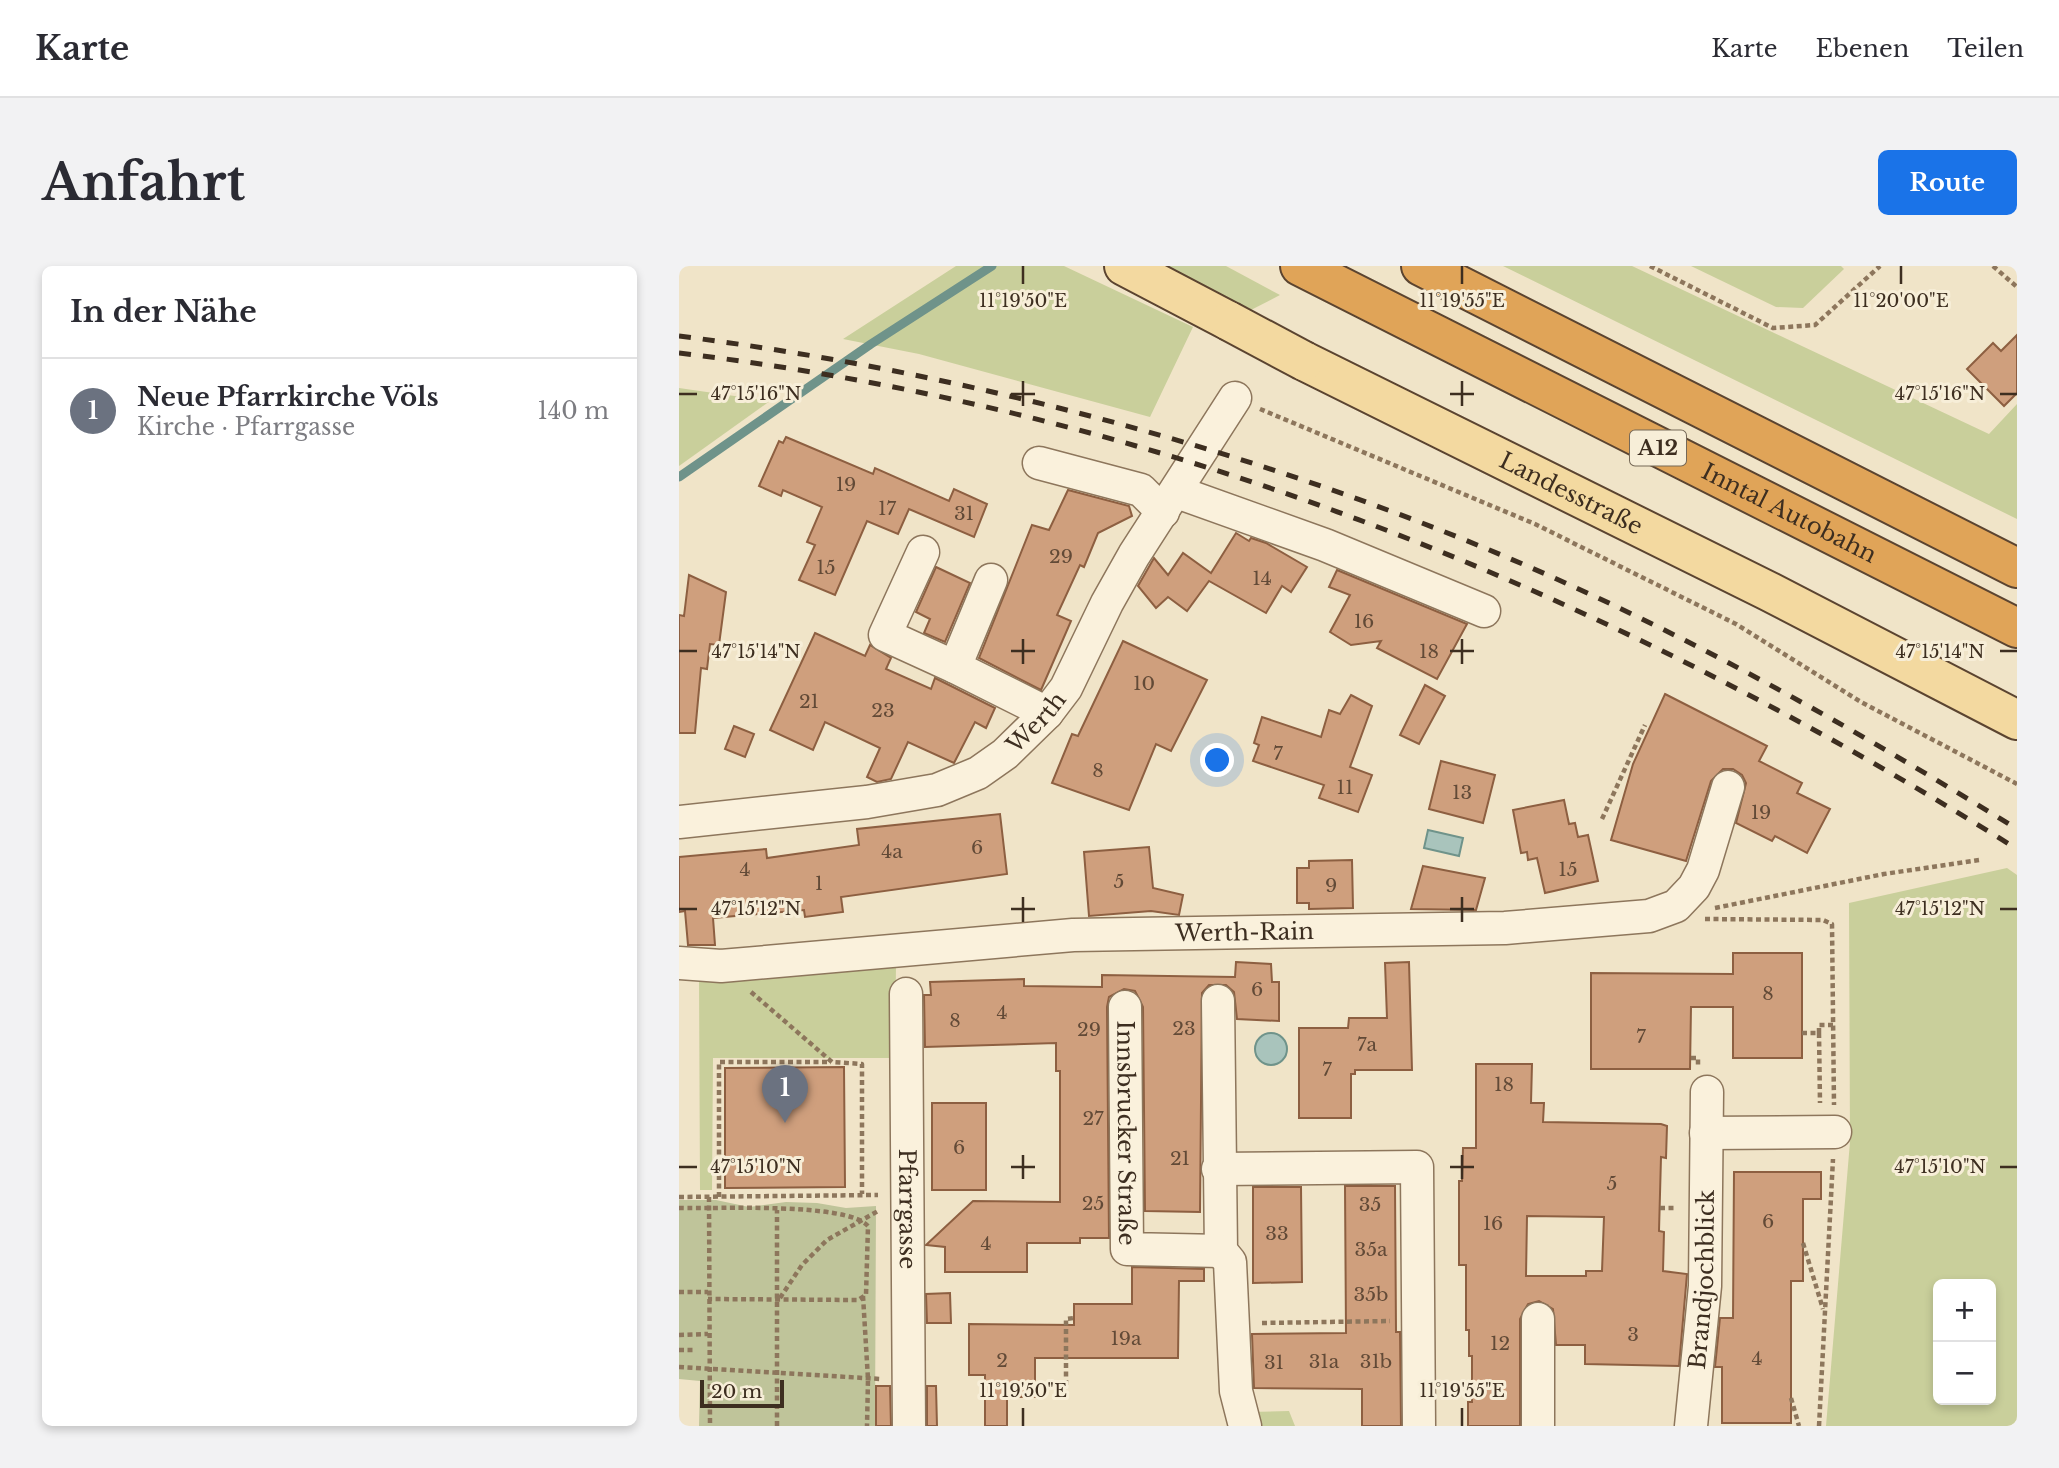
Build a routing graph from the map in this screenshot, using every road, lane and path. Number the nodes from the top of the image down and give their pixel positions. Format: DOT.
graph roads {
  1 [pos="1124,266"];
  2 [pos="1300,266"];
  3 [pos="1421,266"];
  4 [pos="1650,266"];
  5 [pos="1880,266"];
  6 [pos="1993,266"];
  7 [pos="2017,287"];
  8 [pos="1235,398"];
  9 [pos="1039,463"];
  10 [pos="1170,502"];
  11 [pos="923,552"];
  12 [pos="2017,568"];
  13 [pos="991,580"];
  14 [pos="1484,611"];
  15 [pos="2017,628"];
  16 [pos="955,667"];
  17 [pos="1048,713"];
  18 [pos="2017,720"];
  19 [pos="1645,725"];
  20 [pos="2017,783"];
  21 [pos="1728,786"];
  22 [pos="1602,819"];
  23 [pos="679,822"];
  24 [pos="1979,860"];
  25 [pos="1662,913"];
  26 [pos="679,963"];
  27 [pos="721,966"];
  28 [pos="906,994"];
  29 [pos="1218,1001"];
  30 [pos="1125,1007"];
  31 [pos="1834,1025"];
  32 [pos="1803,1033"];
  33 [pos="1819,1033"];
  34 [pos="832,1062"];
  35 [pos="1707,1092"];
  36 [pos="1827,1132"];
  37 [pos="1706,1133"];
  38 [pos="1218,1169"];
  39 [pos="862,1194"];
  40 [pos="900,1195"];
  41 [pos="679,1196"];
  42 [pos="709,1197"];
  43 [pos="719,1197"];
  44 [pos="679,1208"];
  45 [pos="710,1210"];
  46 [pos="777,1210"];
  47 [pos="862,1219"];
  48 [pos="1803,1243"];
  49 [pos="1221,1251"];
  50 [pos="679,1292"];
  51 [pos="708,1292"];
  52 [pos="863,1296"];
  53 [pos="708,1299"];
  54 [pos="778,1300"];
  55 [pos="1825,1314"];
  56 [pos="1074,1318"];
  57 [pos="1538,1319"];
  58 [pos="1419,1321"];
  59 [pos="1234,1324"];
  60 [pos="708,1334"];
  61 [pos="679,1335"];
  62 [pos="679,1350"];
  63 [pos="695,1350"];
  64 [pos="679,1367"];
  65 [pos="709,1370"];
  66 [pos="777,1374"];
  67 [pos="868,1379"];
  68 [pos="908,1380"];
  69 [pos="1066,1385"];
  70 [pos="1791,1398"];
  71 [pos="710,1426"];
  72 [pos="777,1426"];
  73 [pos="867,1426"];
  74 [pos="909,1426"];
  75 [pos="1245,1426"];
  76 [pos="1419,1426"];
  77 [pos="1538,1426"];
  78 [pos="1691,1426"];
  79 [pos="1799,1426"];
  80 [pos="1819,1426"];
  1 -- 18 [label="main road, Landesstraße, bridge"];
  2 -- 15 [label="highway, Inntal Autobahn / A12"];
  3 -- 12 [label="highway, A12"];
  4 -- 5 [label="path"];
  6 -- 7 [label="path"];
  8 -- 10 [label="street, Werth"];
  8 -- 20 [label="path"];
  9 -- 10 [label="street"];
  10 -- 14 [label="street"];
  10 -- 17 [label="street, Werth"];
  11 -- 16 [label="street"];
  13 -- 16 [label="street"];
  16 -- 17 [label="street"];
  17 -- 23 [label="street, Werth"];
  19 -- 22 [label="path"];
  21 -- 25 [label="street"];
  24 -- 25 [label="path"];
  25 -- 27 [label="street, Werth-Rain"];
  25 -- 31 [label="path"];
  26 -- 27 [label="street, Werth-Rain"];
  27 -- 34 [label="path"];
  28 -- 40 [label="street, Pfarrgasse"];
  29 -- 38 [label="street"];
  30 -- 49 [label="street, Innsbrucker Straße"];
  31 -- 33 [label="path"];
  31 -- 36 [label="path"];
  32 -- 33 [label="path"];
  33 -- 36 [label="path"];
  34 -- 39 [label="path"];
  34 -- 43 [label="path"];
  35 -- 37 [label="street, Brandjochblick"];
  36 -- 37 [label="street"];
  36 -- 55 [label="path"];
  37 -- 78 [label="street, Brandjochblick"];
  38 -- 49 [label="street"];
  38 -- 58 [label="street"];
  39 -- 40 [label="path"];
  39 -- 43 [label="path"];
  40 -- 47 [label="path"];
  40 -- 68 [label="street, Pfarrgasse"];
  41 -- 42 [label="path"];
  42 -- 43 [label="path"];
  42 -- 45 [label="path"];
  44 -- 45 [label="path"];
  45 -- 46 [label="path"];
  45 -- 51 [label="path"];
  46 -- 47 [label="path"];
  46 -- 54 [label="path"];
  47 -- 52 [label="path"];
  47 -- 54 [label="path"];
  48 -- 55 [label="path"];
  49 -- 59 [label="street"];
  50 -- 51 [label="path"];
  51 -- 53 [label="path"];
  52 -- 54 [label="path"];
  52 -- 67 [label="path"];
  53 -- 54 [label="path"];
  53 -- 60 [label="path"];
  54 -- 66 [label="path"];
  55 -- 80 [label="path"];
  56 -- 69 [label="path"];
  57 -- 77 [label="street"];
  58 -- 59 [label="path"];
  58 -- 76 [label="street"];
  59 -- 75 [label="street"];
  60 -- 61 [label="path"];
  60 -- 65 [label="path"];
  62 -- 63 [label="path"];
  64 -- 65 [label="path"];
  65 -- 66 [label="path"];
  65 -- 71 [label="path"];
  66 -- 67 [label="path"];
  66 -- 72 [label="path"];
  67 -- 68 [label="path"];
  67 -- 73 [label="path"];
  68 -- 74 [label="street, Pfarrgasse"];
  70 -- 79 [label="path"];
}
